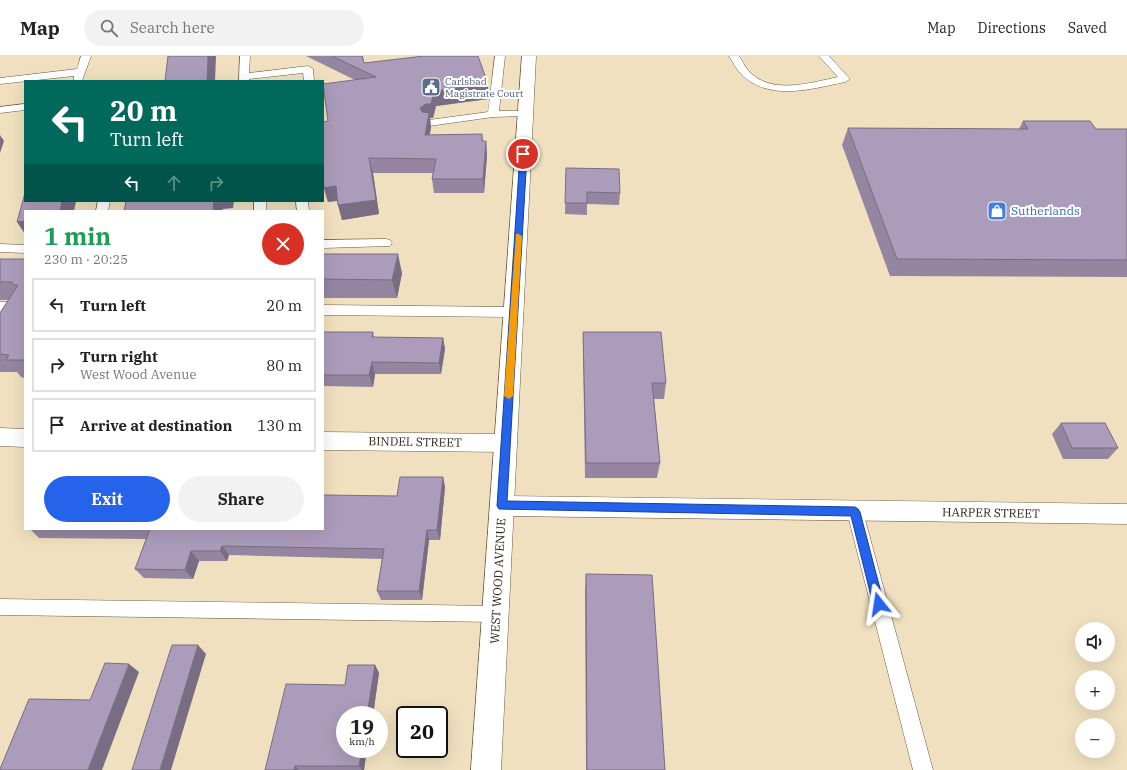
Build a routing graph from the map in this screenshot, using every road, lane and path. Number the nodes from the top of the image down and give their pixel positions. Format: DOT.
graph roads {
  1 [pos="86,56"];
  2 [pos="245,56"];
  3 [pos="500,56"];
  4 [pos="529,56"];
  5 [pos="734,56"];
  6 [pos="824,56"];
  7 [pos="80,76"];
  8 [pos="244,79"];
  9 [pos="309,80"];
  10 [pos="0,81"];
  11 [pos="24,107"];
  12 [pos="0,110"];
  13 [pos="493,114"];
  14 [pos="526,114"];
  15 [pos="429,123"];
  16 [pos="386,242"];
  17 [pos="324,244"];
  18 [pos="0,248"];
  19 [pos="24,249"];
  20 [pos="0,307"];
  21 [pos="24,307"];
  22 [pos="324,310"];
  23 [pos="514,312"];
  24 [pos="0,438"];
  25 [pos="24,438"];
  26 [pos="324,441"];
  27 [pos="506,443"];
  28 [pos="502,506"];
  29 [pos="855,512"];
  30 [pos="1127,514"];
  31 [pos="0,607"];
  32 [pos="496,614"];
  33 [pos="486,770"];
  34 [pos="923,770"];
  1 -- 7 [label="lane"];
  2 -- 8 [label="lane"];
  3 -- 13 [label="lane"];
  4 -- 14 [label="street, WEST WOOD AVENUE"];
  5 -- 6 [label="lane"];
  7 -- 10 [label="lane"];
  8 -- 9 [label="lane"];
  11 -- 12 [label="lane"];
  13 -- 14 [label="lane"];
  13 -- 15 [label="lane"];
  14 -- 23 [label="street, WEST WOOD AVENUE"];
  16 -- 17 [label="lane"];
  18 -- 19 [label="lane"];
  20 -- 21 [label="lane"];
  22 -- 23 [label="lane"];
  23 -- 27 [label="street, WEST WOOD AVENUE"];
  24 -- 25 [label="street"];
  26 -- 27 [label="street, BINDEL STREET"];
  27 -- 28 [label="street, WEST WOOD AVENUE"];
  28 -- 29 [label="street, HARPER STREET"];
  28 -- 32 [label="street, WEST WOOD AVENUE"];
  29 -- 30 [label="street, HARPER STREET"];
  29 -- 34 [label="lane"];
  31 -- 32 [label="lane"];
  32 -- 33 [label="street, WEST WOOD AVENUE"];
}
